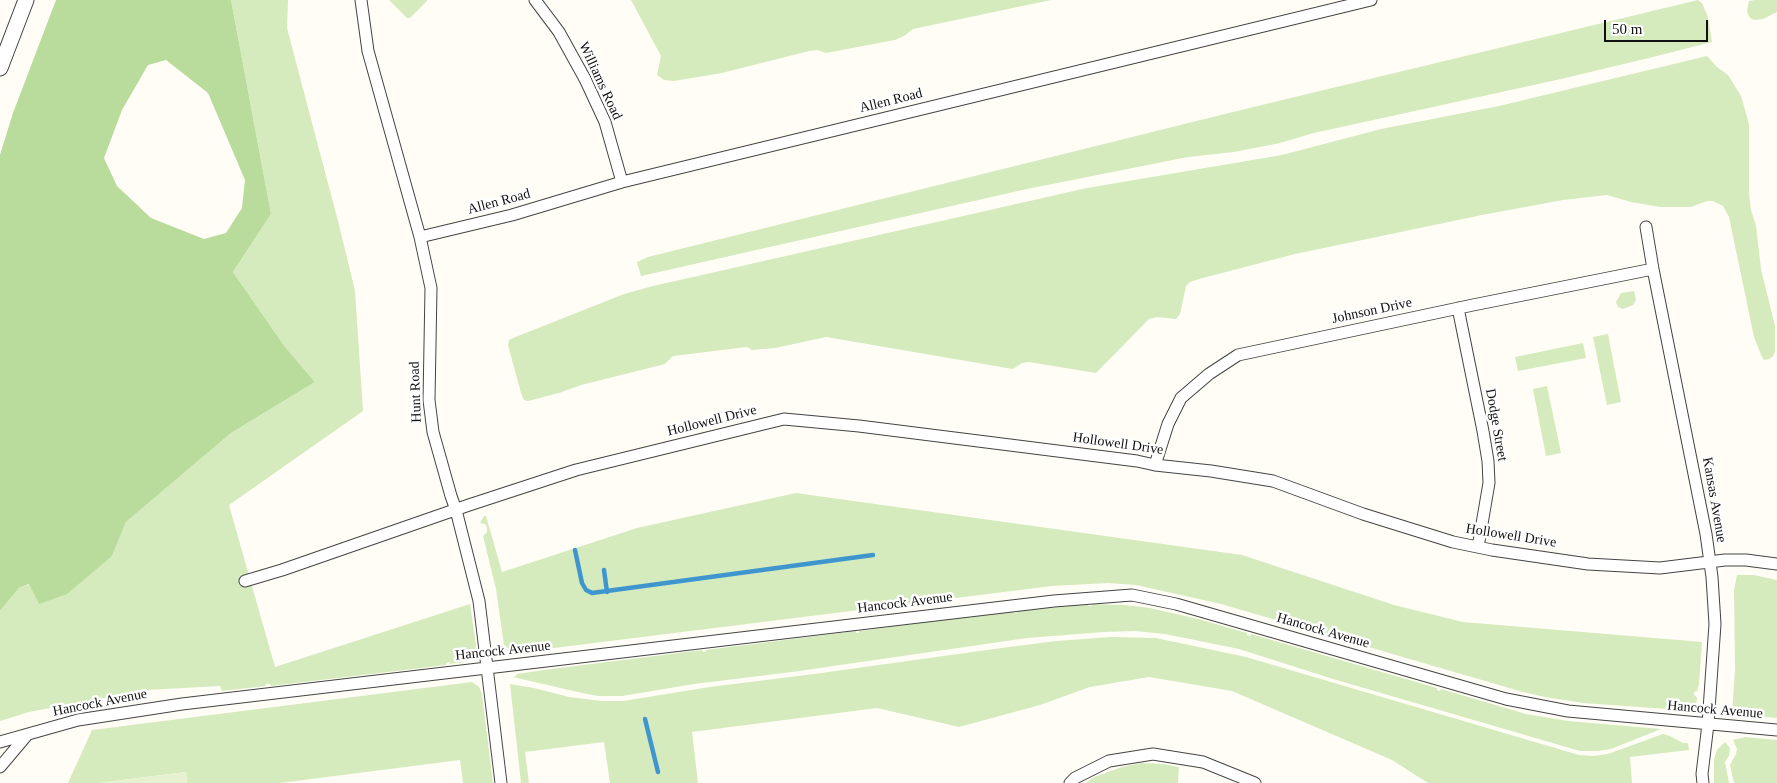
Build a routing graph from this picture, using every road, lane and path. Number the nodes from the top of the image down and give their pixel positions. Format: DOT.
graph roads {
  1 [pos="26,0"];
  2 [pos="361,0"];
  3 [pos="535,0"];
  4 [pos="1371,0"];
  5 [pos="0,68"];
  6 [pos="622,182"];
  7 [pos="1646,226"];
  8 [pos="420,237"];
  9 [pos="1653,269"];
  10 [pos="1458,308"];
  11 [pos="1155,466"];
  12 [pos="456,510"];
  13 [pos="1478,547"];
  14 [pos="1710,562"];
  15 [pos="1777,564"];
  16 [pos="245,581"];
  17 [pos="486,668"];
  18 [pos="1708,724"];
  19 [pos="1777,730"];
  20 [pos="27,734"];
  21 [pos="0,742"];
  22 [pos="0,767"];
  23 [pos="501,783"];
  24 [pos="1070,783"];
  25 [pos="1255,783"];
  26 [pos="1703,783"];
  1 -- 5 [label="street"];
  2 -- 8 [label="street, Hunt Road"];
  3 -- 6 [label="street, Williams Road"];
  4 -- 6 [label="street, Allen Road"];
  6 -- 8 [label="street, Allen Road"];
  7 -- 9 [label="street, Kansas Avenue"];
  8 -- 12 [label="street, Hunt Road"];
  9 -- 10 [label="street, Johnson Drive"];
  9 -- 14 [label="street, Kansas Avenue"];
  10 -- 11 [label="street, Johnson Drive"];
  10 -- 13 [label="street, Dodge Street"];
  11 -- 12 [label="street, Hollowell Drive"];
  11 -- 13 [label="street, Hollowell Drive"];
  12 -- 16 [label="street, Hollowell Drive"];
  12 -- 17 [label="street, Hunt Road"];
  13 -- 14 [label="street, Hollowell Drive"];
  14 -- 15 [label="street, Hollowell Drive"];
  14 -- 18 [label="street, Kansas Avenue"];
  17 -- 18 [label="street, Hancock Avenue"];
  17 -- 20 [label="street, Hancock Avenue"];
  17 -- 23 [label="street, Hunt Road"];
  18 -- 19 [label="street, Hancock Avenue"];
  18 -- 26 [label="street, Kansas Avenue"];
  20 -- 21 [label="street, Hancock Avenue"];
  20 -- 22 [label="street"];
  24 -- 25 [label="street"];
}
